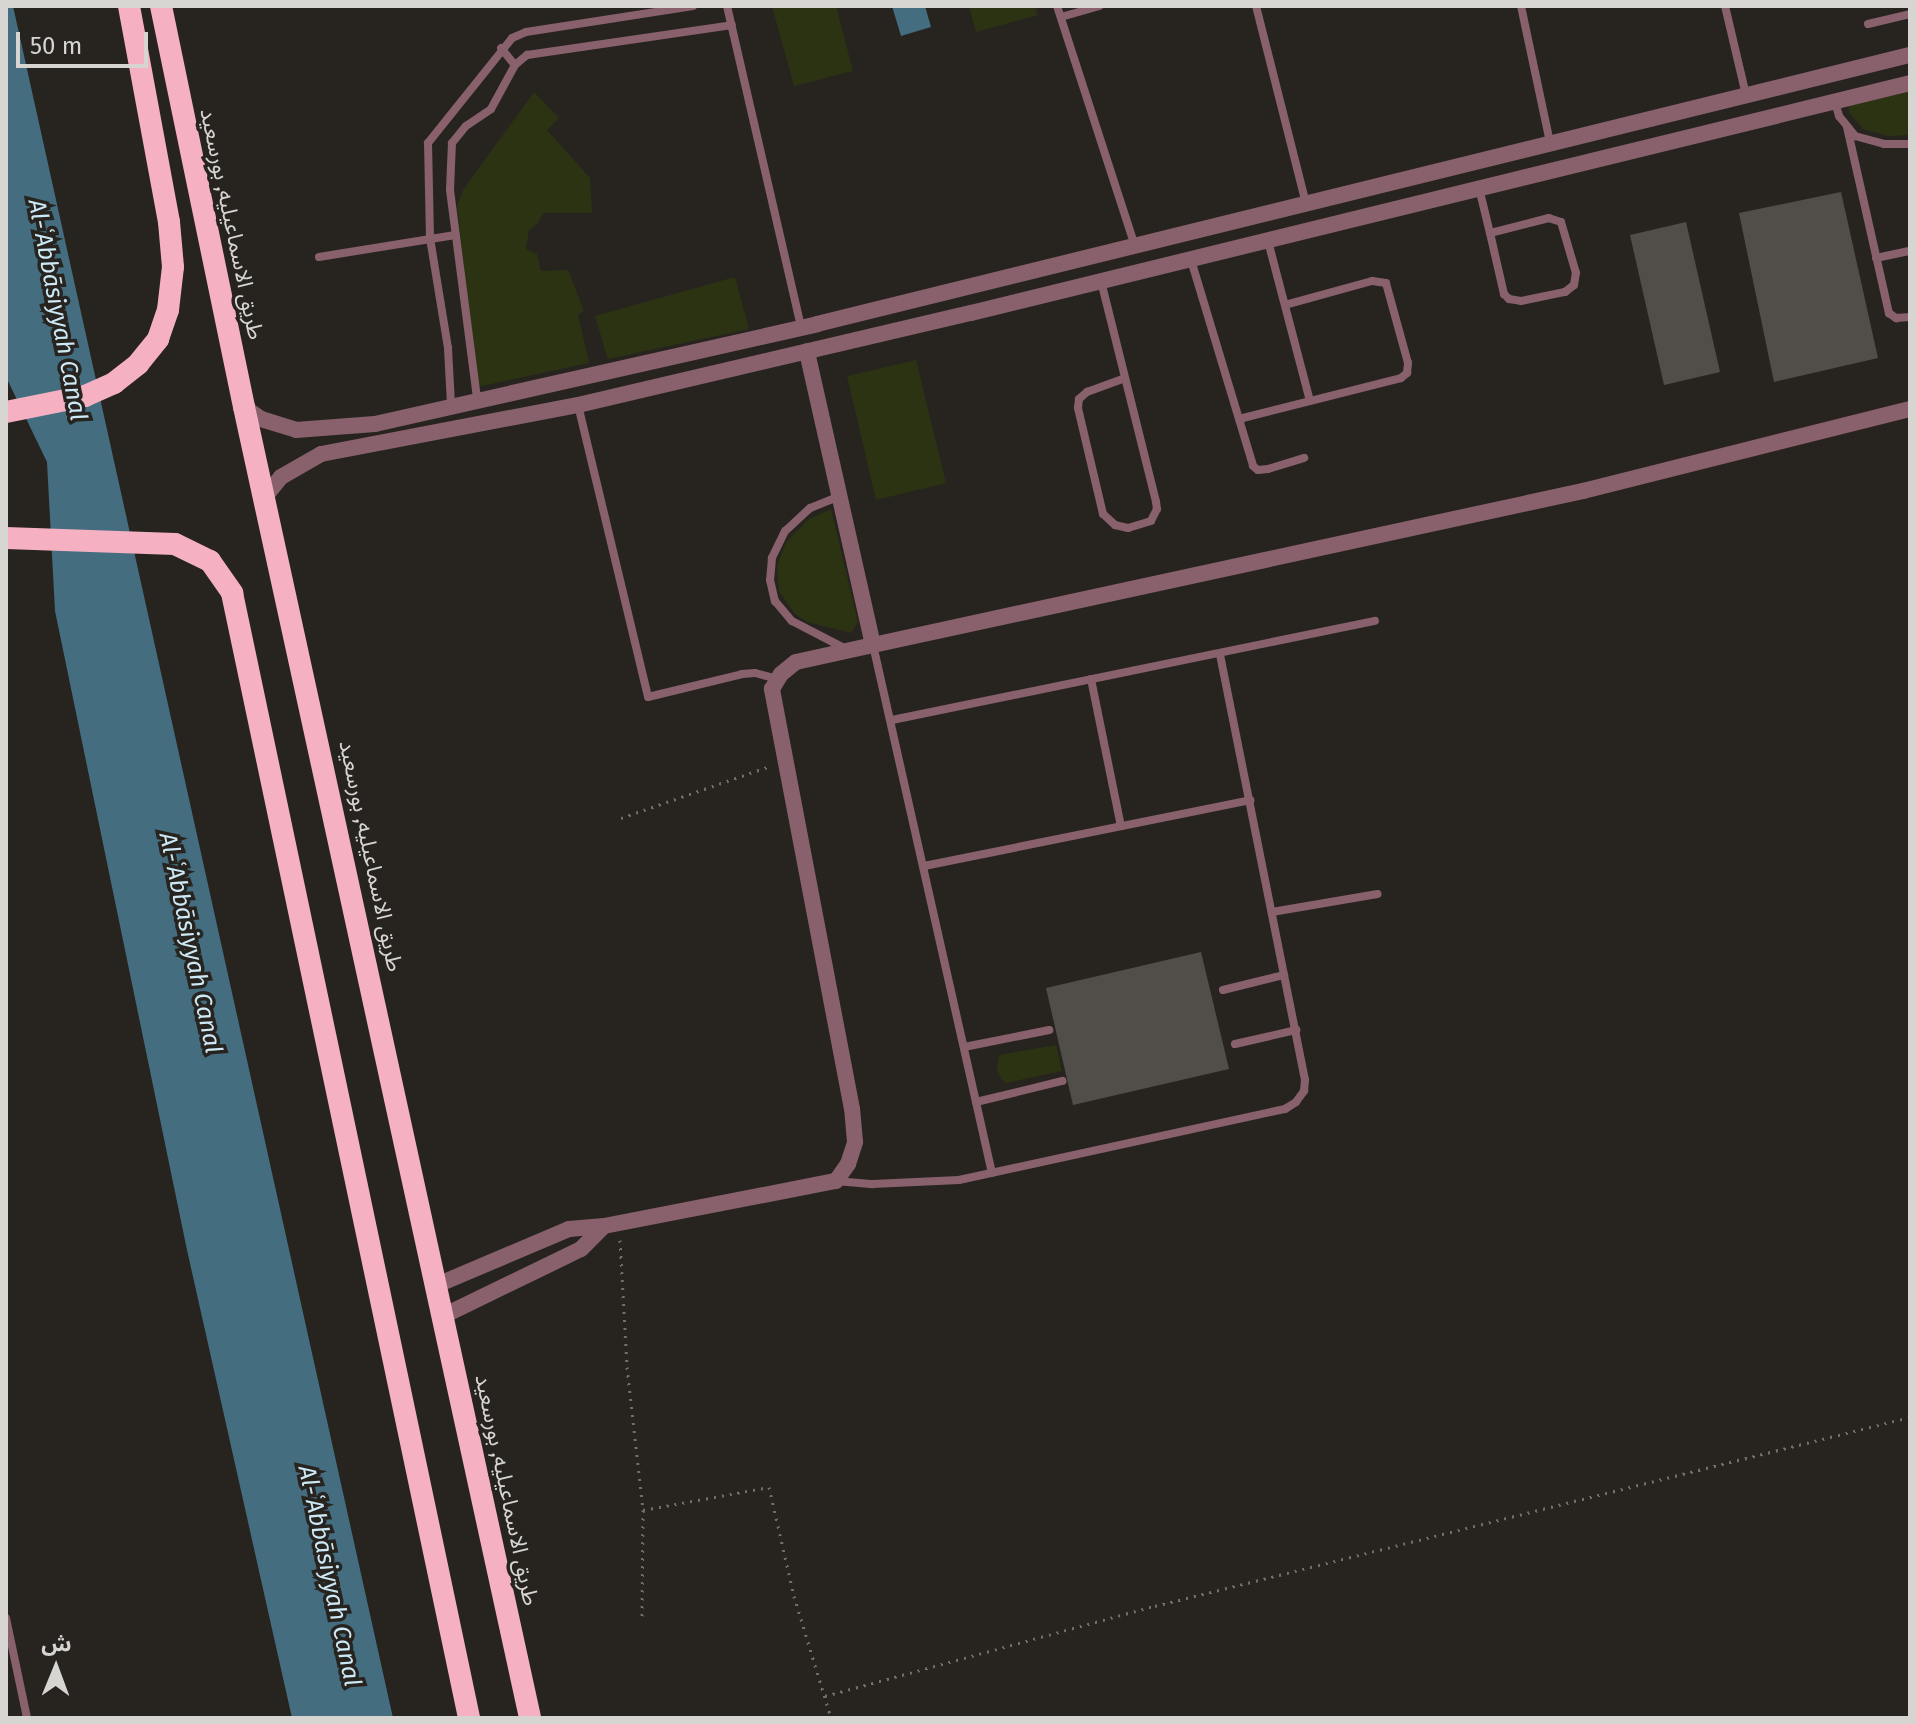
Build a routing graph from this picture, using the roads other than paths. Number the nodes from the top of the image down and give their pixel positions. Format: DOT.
graph roads {
  1 [pos="129,6"];
  2 [pos="161,6"];
  3 [pos="693,6"];
  4 [pos="727,6"];
  5 [pos="1057,6"];
  6 [pos="1099,6"];
  7 [pos="1256,6"];
  8 [pos="1521,6"];
  9 [pos="1725,6"];
  10 [pos="1910,14"];
  11 [pos="1061,17"];
  12 [pos="1868,24"];
  13 [pos="732,25"];
  14 [pos="501,48"];
  15 [pos="1910,55"];
  16 [pos="515,65"];
  17 [pos="1829,75"];
  18 [pos="1910,83"];
  19 [pos="1746,95"];
  20 [pos="1835,102"];
  21 [pos="1847,127"];
  22 [pos="1550,142"];
  23 [pos="1910,144"];
  24 [pos="1555,169"];
  25 [pos="1479,187"];
  26 [pos="1306,204"];
  27 [pos="1490,233"];
  28 [pos="455,235"];
  29 [pos="430,238"];
  30 [pos="1268,240"];
  31 [pos="1135,246"];
  32 [pos="1910,251"];
  33 [pos="1094,256"];
  34 [pos="319,257"];
  35 [pos="1876,258"];
  36 [pos="1191,259"];
  37 [pos="1101,281"];
  38 [pos="964,288"];
  39 [pos="1285,305"];
  40 [pos="971,313"];
  41 [pos="1910,317"];
  42 [pos="801,328"];
  43 [pos="466,330"];
  44 [pos="446,334"];
  45 [pos="807,351"];
  46 [pos="1125,378"];
  47 [pos="477,398"];
  48 [pos="1310,401"];
  49 [pos="451,404"];
  50 [pos="578,405"];
  51 [pos="244,407"];
  52 [pos="1910,409"];
  53 [pos="6,412"];
  54 [pos="1239,419"];
  55 [pos="482,420"];
  56 [pos="1304,458"];
  57 [pos="841,496"];
  58 [pos="264,498"];
  59 [pos="6,538"];
  60 [pos="1375,621"];
  61 [pos="873,645"];
  62 [pos="849,651"];
  63 [pos="1220,653"];
  64 [pos="778,679"];
  65 [pos="1091,679"];
  66 [pos="892,720"];
  67 [pos="1250,800"];
  68 [pos="1121,826"];
  69 [pos="924,866"];
  70 [pos="1377,894"];
  71 [pos="1272,912"];
  72 [pos="1284,975"];
  73 [pos="1223,990"];
  74 [pos="1049,1030"];
  75 [pos="1296,1030"];
  76 [pos="1235,1044"];
  77 [pos="964,1047"];
  78 [pos="1062,1081"];
  79 [pos="976,1102"];
  80 [pos="992,1173"];
  81 [pos="836,1181"];
  82 [pos="604,1226"];
  83 [pos="437,1285"];
  84 [pos="443,1316"];
  85 [pos="6,1618"];
  86 [pos="27,1718"];
  87 [pos="469,1718"];
  88 [pos="530,1718"];
  1 -- 53 [label="highway"];
  2 -- 51 [label="highway, طريق الاسماعيليه, بورسعيد"];
  3 -- 14 [label="lane"];
  4 -- 13 [label="lane"];
  5 -- 11 [label="lane"];
  6 -- 11 [label="lane"];
  7 -- 26 [label="lane"];
  8 -- 22 [label="lane"];
  9 -- 19 [label="lane"];
  10 -- 12 [label="lane"];
  11 -- 31 [label="lane"];
  13 -- 16 [label="lane"];
  13 -- 42 [label="lane"];
  14 -- 16 [label="lane"];
  14 -- 29 [label="lane"];
  15 -- 17 [label="street"];
  16 -- 28 [label="lane"];
  17 -- 19 [label="street"];
  17 -- 20 [label="street"];
  18 -- 20 [label="street"];
  19 -- 22 [label="street"];
  20 -- 21 [label="lane"];
  20 -- 24 [label="street"];
  21 -- 23 [label="lane"];
  21 -- 35 [label="lane"];
  22 -- 24 [label="street"];
  22 -- 26 [label="street"];
  24 -- 25 [label="street"];
  25 -- 27 [label="lane"];
  25 -- 30 [label="street"];
  26 -- 31 [label="street"];
  27 -- 27 [label="lane"];
  28 -- 29 [label="lane"];
  28 -- 43 [label="lane"];
  29 -- 34 [label="lane"];
  29 -- 44 [label="lane"];
  30 -- 36 [label="street"];
  30 -- 39 [label="lane"];
  31 -- 33 [label="street"];
  32 -- 35 [label="lane"];
  33 -- 37 [label="street"];
  33 -- 38 [label="street"];
  35 -- 41 [label="lane"];
  36 -- 37 [label="street"];
  36 -- 54 [label="lane"];
  37 -- 40 [label="street"];
  37 -- 46 [label="lane"];
  38 -- 40 [label="street"];
  38 -- 42 [label="street"];
  39 -- 48 [label="lane"];
  39 -- 48 [label="lane"];
  40 -- 45 [label="street"];
  42 -- 45 [label="street"];
  42 -- 45 [label="street"];
  42 -- 47 [label="street"];
  43 -- 44 [label="lane"];
  43 -- 47 [label="lane"];
  44 -- 49 [label="lane"];
  45 -- 50 [label="street"];
  45 -- 57 [label="street"];
  46 -- 46 [label="lane"];
  47 -- 49 [label="street"];
  47 -- 55 [label="street"];
  48 -- 54 [label="lane"];
  49 -- 51 [label="street"];
  50 -- 55 [label="street"];
  50 -- 64 [label="lane"];
  51 -- 58 [label="highway, طريق الاسماعيليه, بورسعيد"];
  52 -- 61 [label="street"];
  54 -- 56 [label="lane"];
  55 -- 58 [label="street"];
  57 -- 61 [label="street"];
  57 -- 62 [label="lane"];
  58 -- 83 [label="highway, طريق الاسماعيليه, بورسعيد"];
  59 -- 87 [label="highway"];
  60 -- 63 [label="lane"];
  61 -- 62 [label="street"];
  61 -- 66 [label="lane"];
  62 -- 64 [label="street"];
  63 -- 65 [label="lane"];
  63 -- 67 [label="lane"];
  64 -- 81 [label="street"];
  65 -- 66 [label="lane"];
  65 -- 68 [label="lane"];
  66 -- 69 [label="lane"];
  67 -- 68 [label="lane"];
  67 -- 71 [label="lane"];
  68 -- 69 [label="lane"];
  69 -- 77 [label="lane"];
  70 -- 71 [label="lane"];
  71 -- 72 [label="lane"];
  72 -- 73 [label="lane"];
  72 -- 75 [label="lane"];
  74 -- 77 [label="lane"];
  75 -- 76 [label="lane"];
  75 -- 80 [label="lane"];
  77 -- 79 [label="lane"];
  78 -- 79 [label="lane"];
  79 -- 80 [label="lane"];
  80 -- 81 [label="lane"];
  81 -- 82 [label="street"];
  82 -- 83 [label="street"];
  82 -- 84 [label="street"];
  83 -- 84 [label="highway, طريق الاسماعيليه, بورسعيد"];
  84 -- 88 [label="highway, طريق الاسماعيليه, بورسعيد"];
  85 -- 86 [label="lane"];
}
